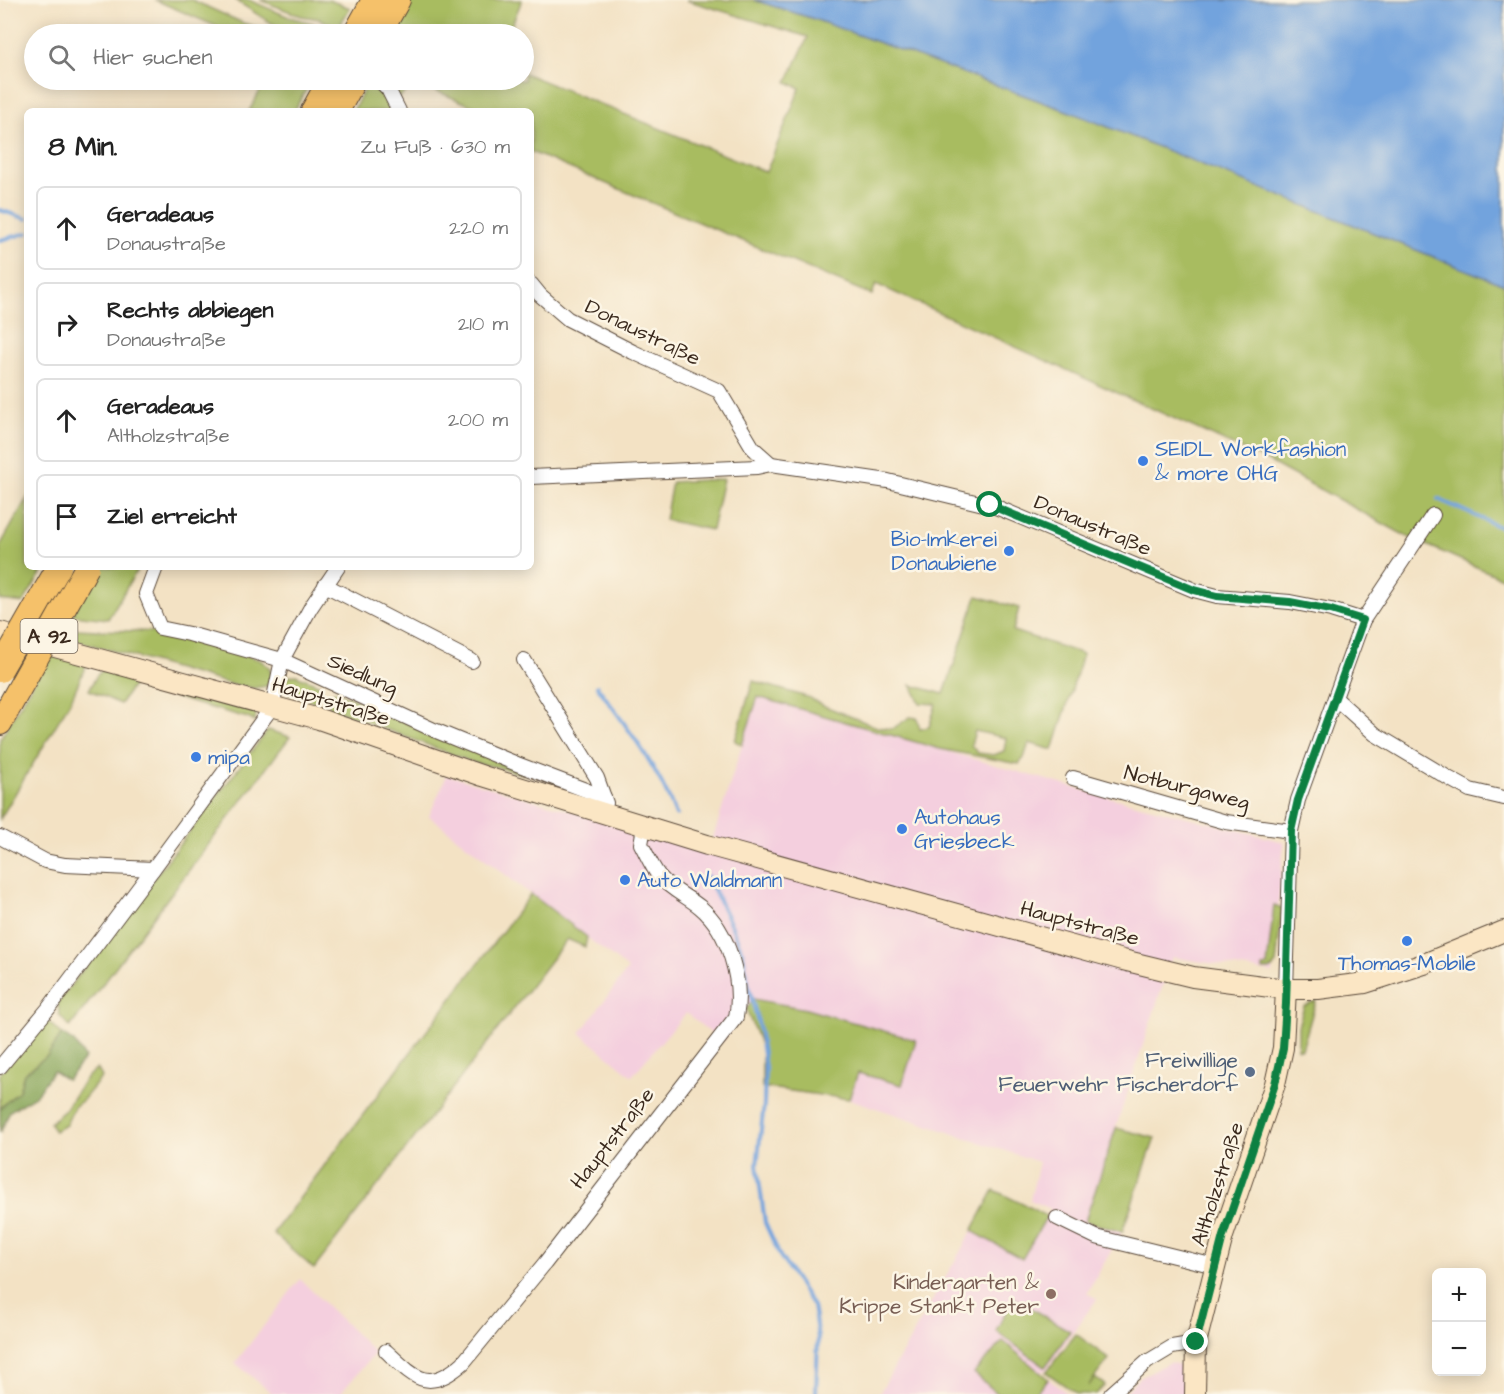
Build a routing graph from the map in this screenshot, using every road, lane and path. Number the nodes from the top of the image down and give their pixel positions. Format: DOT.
graph roads {
  1 [pos="374,0"];
  2 [pos="398,0"];
  3 [pos="361,24"];
  4 [pos="385,24"];
  5 [pos="342,90"];
  6 [pos="388,90"];
  7 [pos="329,100"];
  8 [pos="398,108"];
  9 [pos="536,294"];
  10 [pos="746,436"];
  11 [pos="771,464"];
  12 [pos="730,469"];
  13 [pos="534,477"];
  14 [pos="1433,515"];
  15 [pos="57,570"];
  16 [pos="85,570"];
  17 [pos="155,570"];
  18 [pos="336,570"];
  19 [pos="325,585"];
  20 [pos="1363,620"];
  21 [pos="0,632"];
  22 [pos="286,654"];
  23 [pos="524,660"];
  24 [pos="472,661"];
  25 [pos="0,670"];
  26 [pos="1335,698"];
  27 [pos="272,707"];
  28 [pos="5,714"];
  29 [pos="1073,778"];
  30 [pos="1504,798"];
  31 [pos="606,807"];
  32 [pos="644,827"];
  33 [pos="1291,831"];
  34 [pos="0,837"];
  35 [pos="153,869"];
  36 [pos="1504,931"];
  37 [pos="1286,989"];
  38 [pos="0,1067"];
  39 [pos="1057,1218"];
  40 [pos="1215,1266"];
  41 [pos="1196,1342"];
  42 [pos="386,1351"];
  43 [pos="1111,1394"];
  44 [pos="1195,1394"];
  1 -- 3 [label="highway"];
  2 -- 4 [label="highway"];
  5 -- 7 [label="highway"];
  6 -- 8 [label="street"];
  9 -- 10 [label="street, Donaustraße"];
  10 -- 11 [label="street, Donaustraße"];
  10 -- 12 [label="street"];
  11 -- 12 [label="street, Donaustraße"];
  11 -- 20 [label="street, Donaustraße"];
  12 -- 13 [label="street, Donaustraße"];
  14 -- 20 [label="street"];
  15 -- 25 [label="highway, A 92, bridge"];
  16 -- 28 [label="highway, A 92, bridge"];
  17 -- 22 [label="street, Siedlung"];
  18 -- 19 [label="street"];
  19 -- 22 [label="street"];
  19 -- 24 [label="street"];
  20 -- 26 [label="street"];
  21 -- 27 [label="main road, Hauptstraße"];
  22 -- 27 [label="street"];
  22 -- 31 [label="street, Siedlung"];
  23 -- 31 [label="street"];
  26 -- 30 [label="street"];
  26 -- 33 [label="street"];
  27 -- 31 [label="main road, Hauptstraße"];
  27 -- 35 [label="street"];
  29 -- 33 [label="street, Notburgaweg"];
  31 -- 32 [label="main road, Hauptstraße"];
  32 -- 37 [label="main road, Hauptstraße"];
  32 -- 42 [label="street, Hauptstraße"];
  33 -- 37 [label="street"];
  34 -- 35 [label="street"];
  35 -- 38 [label="street"];
  36 -- 37 [label="main road, Hauptstraße"];
  37 -- 40 [label="main road, Altholzstraße"];
  39 -- 40 [label="street"];
  40 -- 41 [label="main road, Altholzstraße"];
  41 -- 43 [label="street"];
  41 -- 44 [label="main road, Altholzstraße"];
}
